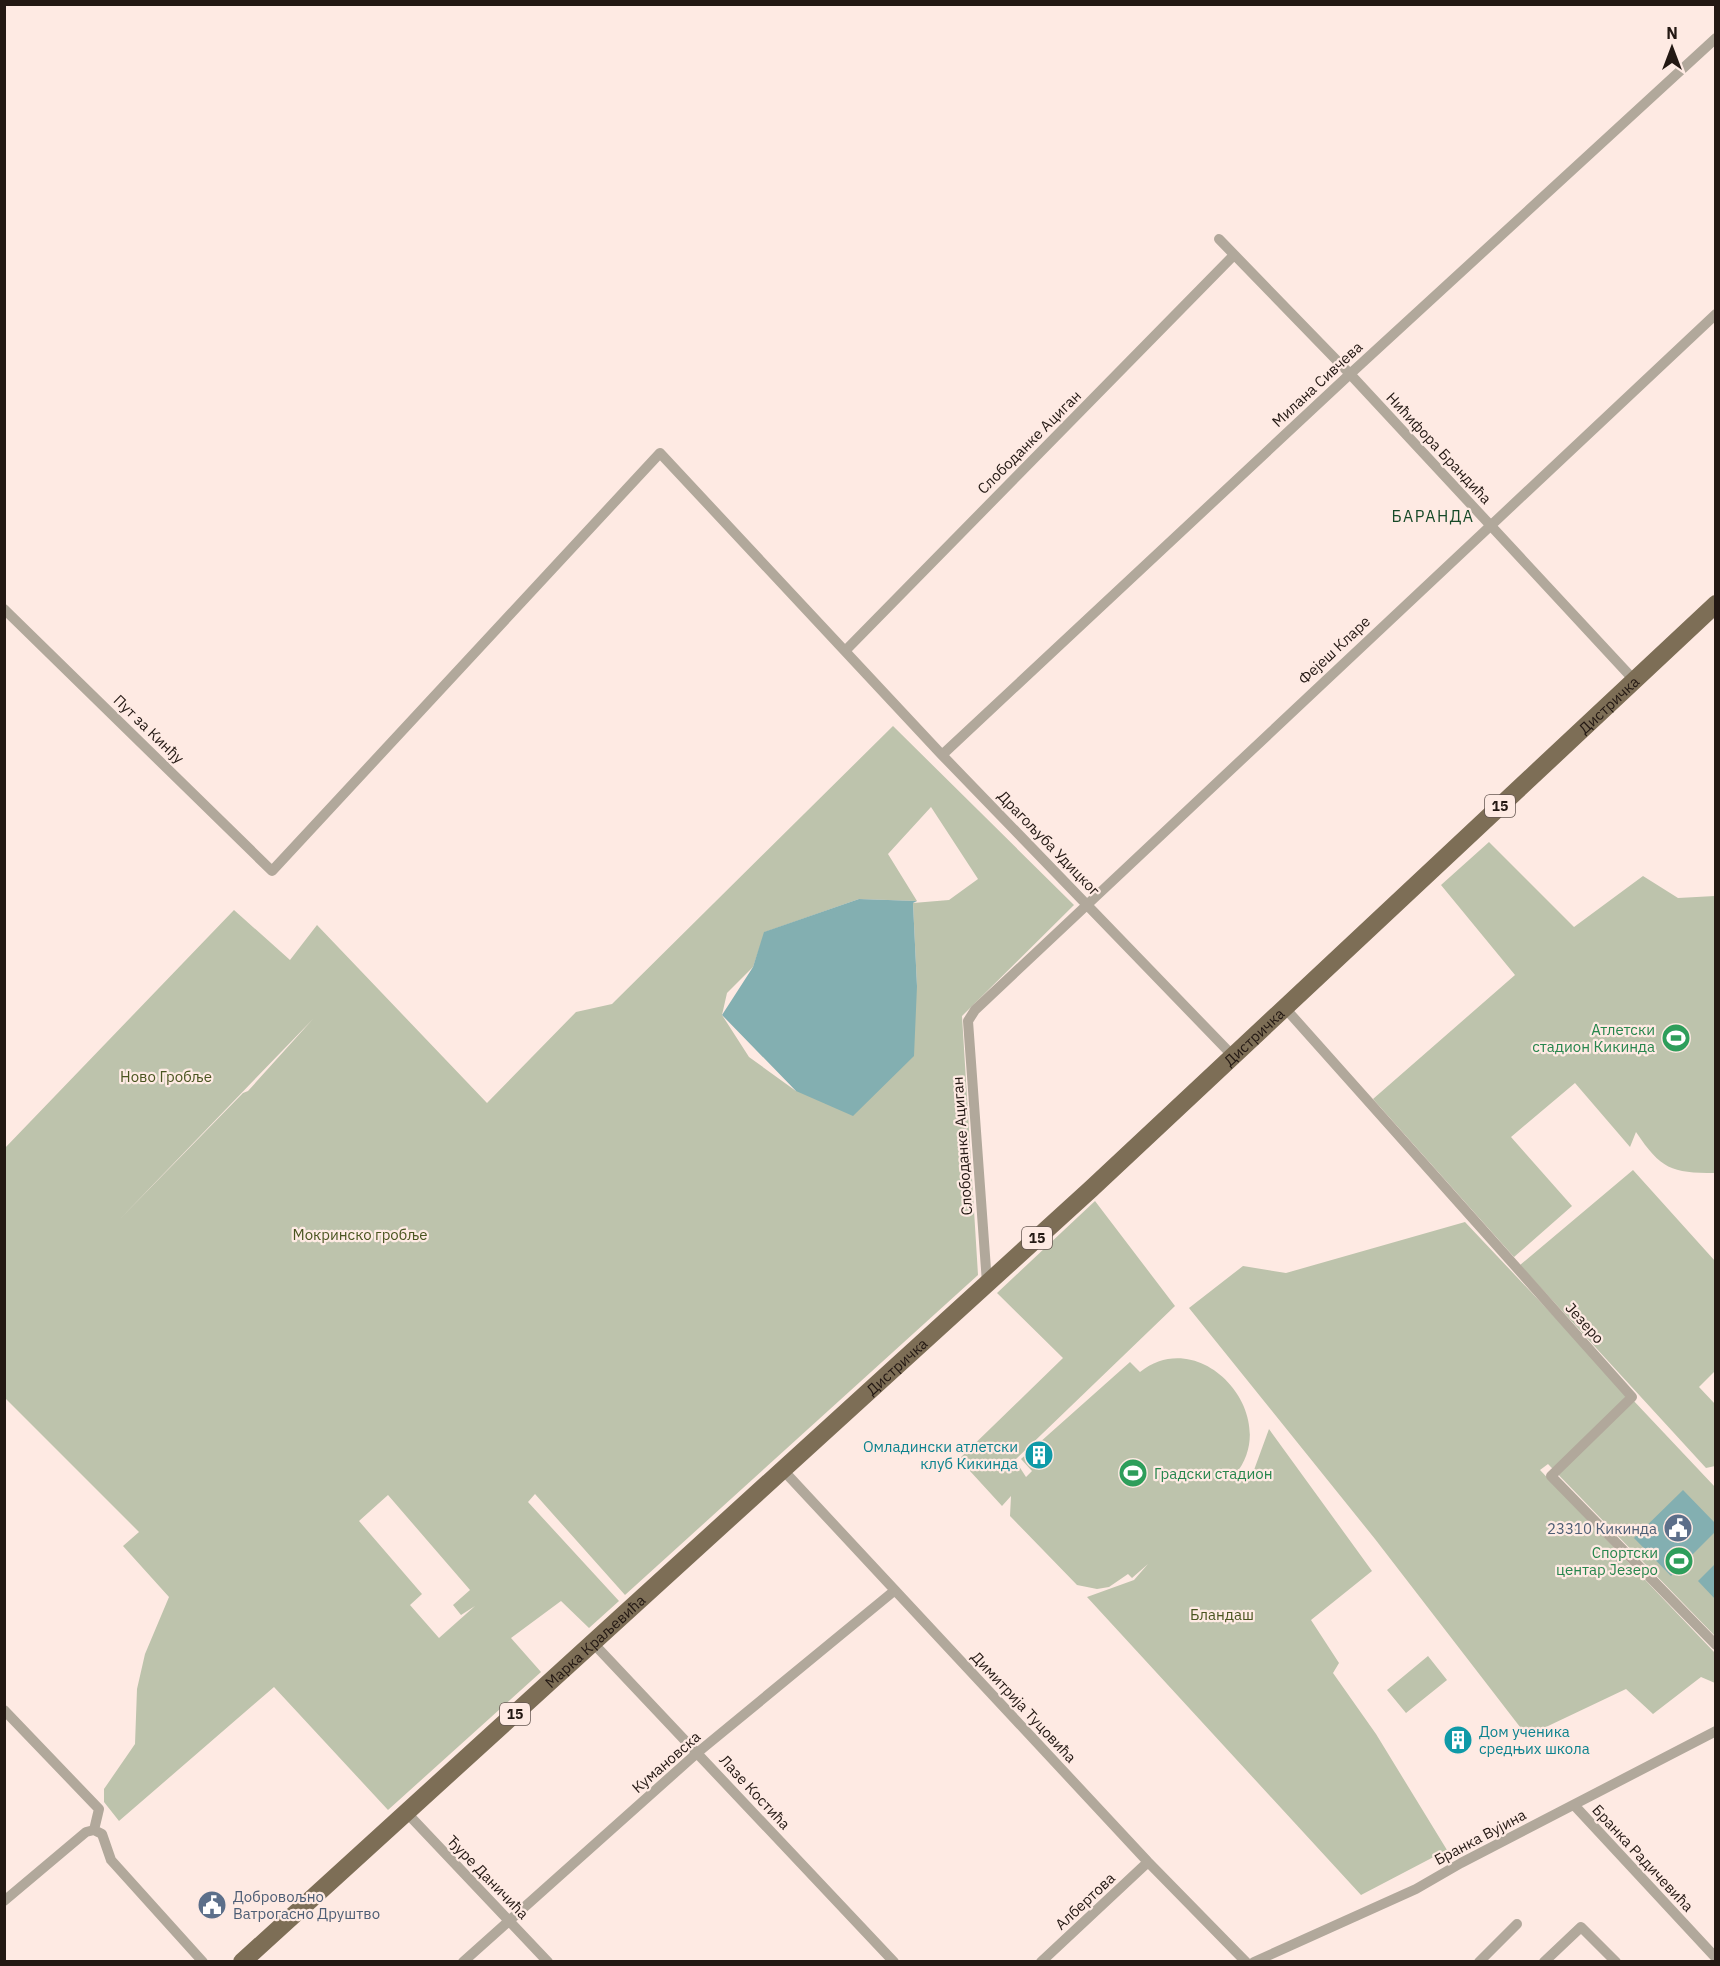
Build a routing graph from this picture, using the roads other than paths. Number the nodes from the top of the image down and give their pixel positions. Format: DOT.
graph roads {
  1 [pos="1716,38"];
  2 [pos="1219,239"];
  3 [pos="1233,256"];
  4 [pos="1716,314"];
  5 [pos="1350,374"];
  6 [pos="1490,525"];
  7 [pos="1716,604"];
  8 [pos="4,609"];
  9 [pos="846,650"];
  10 [pos="1634,680"];
  11 [pos="942,755"];
  12 [pos="272,870"];
  13 [pos="1087,903"];
  14 [pos="1285,1008"];
  15 [pos="975,1010"];
  16 [pos="1233,1056"];
  17 [pos="987,1283"];
  18 [pos="785,1468"];
  19 [pos="894,1591"];
  20 [pos="594,1644"];
  21 [pos="1716,1646"];
  22 [pos="4,1710"];
  23 [pos="1716,1731"];
  24 [pos="697,1753"];
  25 [pos="1574,1805"];
  26 [pos="406,1812"];
  27 [pos="94,1830"];
  28 [pos="1148,1862"];
  29 [pos="4,1901"];
  30 [pos="509,1920"];
  31 [pos="1517,1924"];
  32 [pos="1716,1958"];
  33 [pos="1614,1959"];
  34 [pos="202,1962"];
  35 [pos="242,1962"];
  36 [pos="463,1962"];
  37 [pos="548,1962"];
  38 [pos="894,1962"];
  39 [pos="1041,1962"];
  40 [pos="1246,1962"];
  41 [pos="1254,1962"];
  42 [pos="1479,1962"];
  43 [pos="1544,1962"];
  1 -- 5 [label="street, Милана Сивчева"];
  2 -- 3 [label="street, Нићифора Брандића"];
  3 -- 5 [label="street, Нићифора Брандића"];
  3 -- 9 [label="street, Слободанке Ациган"];
  4 -- 6 [label="street, Фејеш Кларе"];
  5 -- 6 [label="street, Нићифора Брандића"];
  5 -- 11 [label="street, Милана Сивчева"];
  6 -- 10 [label="street, Нићифора Брандића"];
  6 -- 13 [label="street, Фејеш Кларе"];
  7 -- 10 [label="main road, Дистричка / 15"];
  8 -- 12 [label="street, Пут за Кинђу"];
  9 -- 11 [label="street, Драгољуба Удицког"];
  9 -- 12 [label="street, Драгољуба Удицког"];
  10 -- 14 [label="main road, Дистричка / 15"];
  11 -- 13 [label="street, Драгољуба Удицког"];
  13 -- 15 [label="street, Фејеш Кларе"];
  13 -- 16 [label="street, Драгољуба Удицког"];
  14 -- 16 [label="main road, Дистричка / 15"];
  14 -- 21 [label="street, Језеро"];
  15 -- 17 [label="street, Слободанке Ациган"];
  16 -- 17 [label="main road, Дистричка / 15"];
  17 -- 18 [label="main road, Дистричка / 15"];
  18 -- 19 [label="street, Димитрија Туцовића"];
  18 -- 20 [label="main road, Марка Краљевића / 15"];
  19 -- 24 [label="street, Кумановска"];
  19 -- 28 [label="street, Димитрија Туцовића"];
  20 -- 24 [label="street, Лазе Костића"];
  20 -- 26 [label="main road, Марка Краљевића / 15"];
  22 -- 27 [label="street"];
  23 -- 25 [label="street, Бранка Вујина"];
  24 -- 30 [label="street, Кумановска"];
  24 -- 38 [label="street, Лазе Костића"];
  25 -- 32 [label="street, Бранка Радичевића"];
  25 -- 41 [label="street, Бранка Вујина"];
  26 -- 30 [label="street, Ђуре Даничића"];
  26 -- 35 [label="main road, Марка Краљевића / 15"];
  27 -- 29 [label="street"];
  27 -- 34 [label="street"];
  28 -- 39 [label="street, Албертова"];
  28 -- 40 [label="street, Димитрија Туцовића"];
  30 -- 36 [label="street, Кумановска"];
  30 -- 37 [label="street, Ђуре Даничића"];
  31 -- 42 [label="street"];
  33 -- 43 [label="street"];
}
